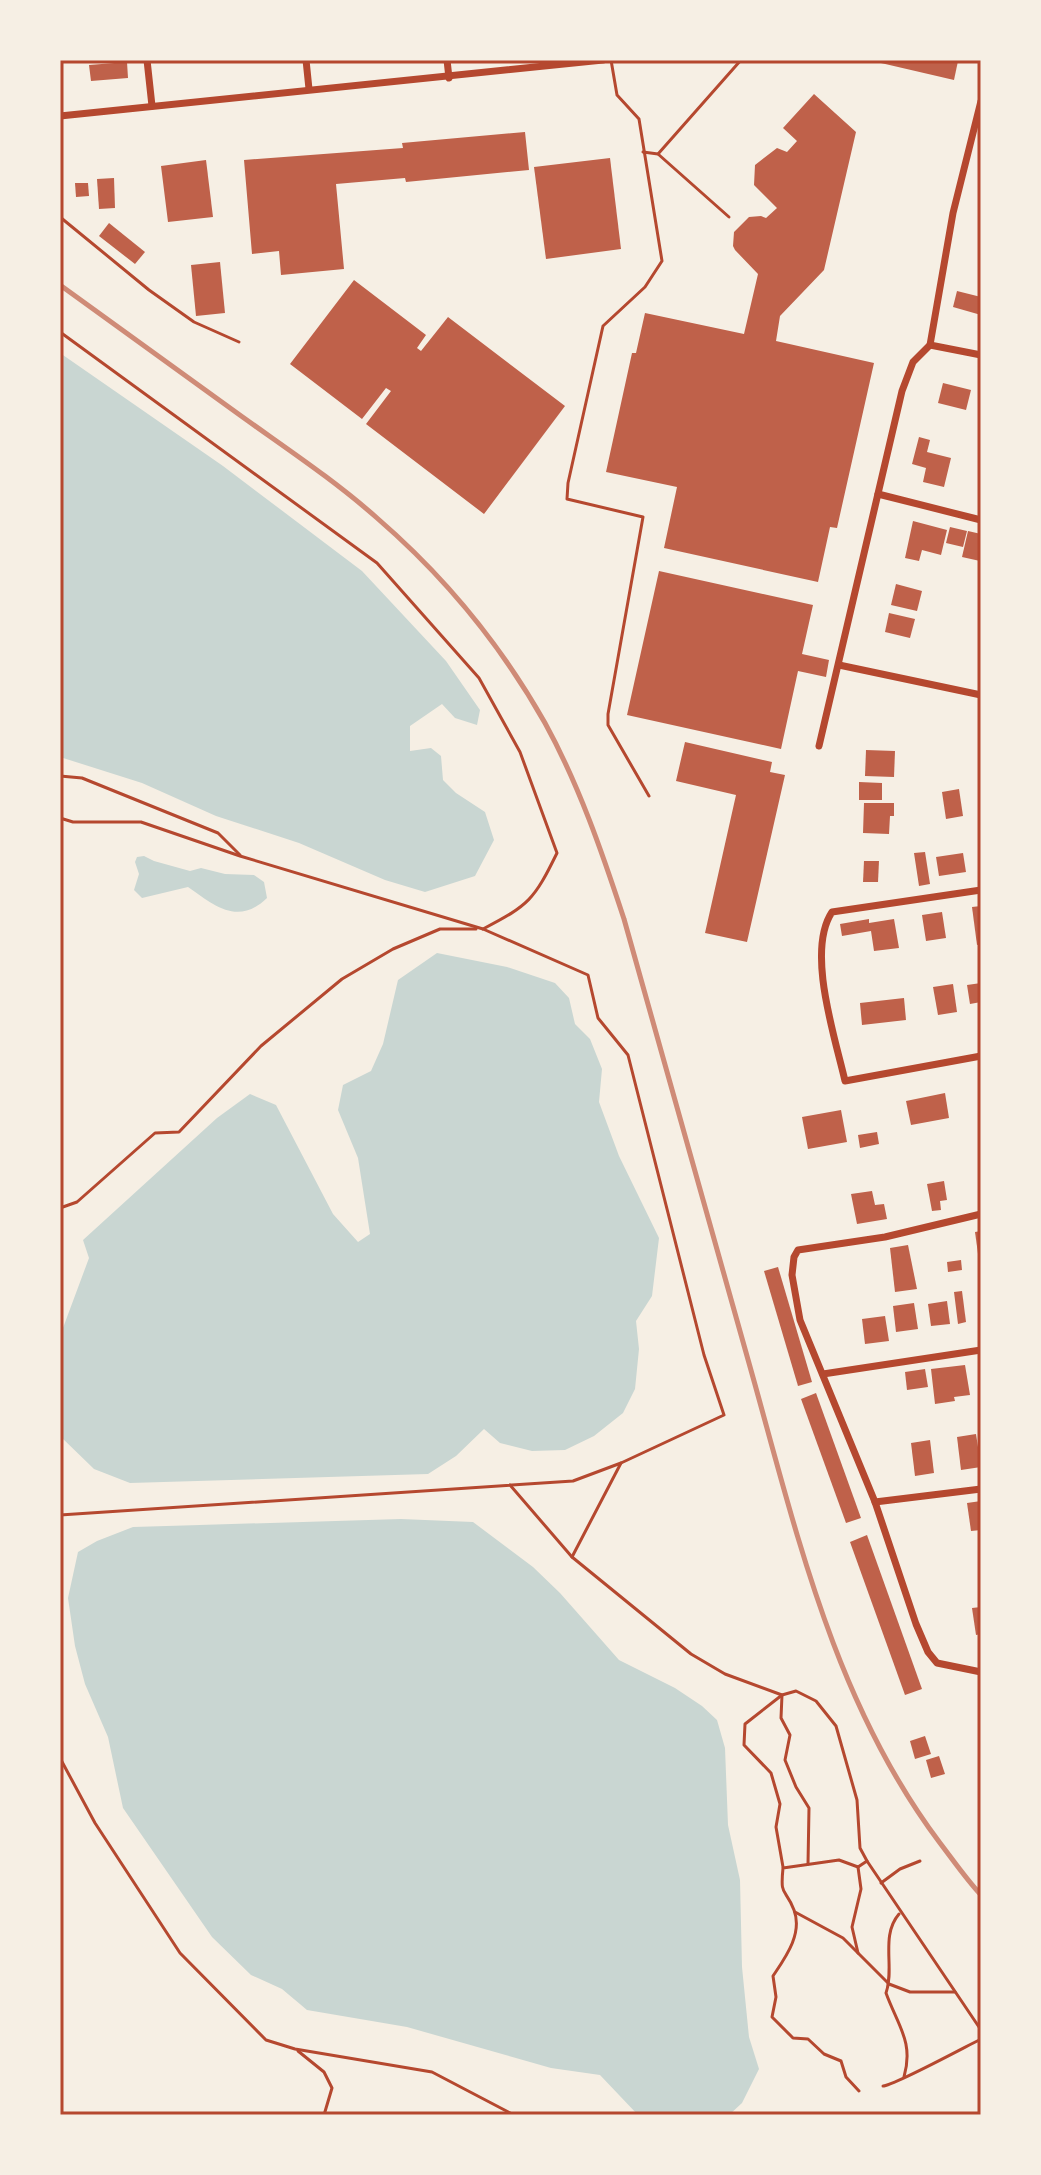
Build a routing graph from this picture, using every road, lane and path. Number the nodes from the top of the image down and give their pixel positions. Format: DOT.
graph roads {
  1 [pos="147,60"];
  2 [pos="306,60"];
  3 [pos="447,60"];
  4 [pos="603,60"];
  5 [pos="611,60"];
  6 [pos="741,60"];
  7 [pos="449,78"];
  8 [pos="309,89"];
  9 [pos="981,101"];
  10 [pos="152,106"];
  11 [pos="60,116"];
  12 [pos="643,152"];
  13 [pos="658,154"];
  14 [pos="60,217"];
  15 [pos="729,217"];
  16 [pos="60,332"];
  17 [pos="239,342"];
  18 [pos="930,345"];
  19 [pos="981,355"];
  20 [pos="878,494"];
  21 [pos="981,520"];
  22 [pos="839,665"];
  23 [pos="981,695"];
  24 [pos="819,746"];
  25 [pos="60,776"];
  26 [pos="649,796"];
  27 [pos="60,818"];
  28 [pos="240,856"];
  29 [pos="981,890"];
  30 [pos="483,929"];
  31 [pos="981,1056"];
  32 [pos="60,1208"];
  33 [pos="981,1214"];
  34 [pos="981,1350"];
  35 [pos="823,1374"];
  36 [pos="621,1463"];
  37 [pos="510,1485"];
  38 [pos="981,1489"];
  39 [pos="875,1502"];
  40 [pos="60,1515"];
  41 [pos="572,1557"];
  42 [pos="981,1672"];
  43 [pos="782,1695"];
  44 [pos="60,1758"];
  45 [pos="867,1861"];
  46 [pos="920,1861"];
  47 [pos="808,1864"];
  48 [pos="858,1867"];
  49 [pos="783,1868"];
  50 [pos="881,1883"];
  51 [pos="795,1912"];
  52 [pos="900,1912"];
  53 [pos="858,1953"];
  54 [pos="889,1984"];
  55 [pos="955,1992"];
  56 [pos="981,2030"];
  57 [pos="981,2039"];
  58 [pos="295,2049"];
  59 [pos="904,2077"];
  60 [pos="883,2086"];
  61 [pos="859,2091"];
  62 [pos="324,2115"];
  63 [pos="514,2115"];
  1 -- 10 [label="street"];
  2 -- 8 [label="street"];
  3 -- 7 [label="street"];
  4 -- 7 [label="street"];
  5 -- 12 [label="lane"];
  6 -- 13 [label="lane"];
  7 -- 8 [label="street"];
  8 -- 10 [label="street"];
  9 -- 18 [label="street"];
  10 -- 11 [label="street"];
  12 -- 13 [label="lane"];
  12 -- 26 [label="lane"];
  13 -- 15 [label="lane"];
  14 -- 17 [label="lane"];
  16 -- 30 [label="path"];
  18 -- 19 [label="street"];
  18 -- 20 [label="street"];
  20 -- 21 [label="street"];
  20 -- 22 [label="street"];
  22 -- 23 [label="street"];
  22 -- 24 [label="street"];
  25 -- 28 [label="path"];
  27 -- 28 [label="path"];
  28 -- 30 [label="path"];
  29 -- 31 [label="street"];
  30 -- 32 [label="path"];
  30 -- 36 [label="path"];
  33 -- 35 [label="street"];
  34 -- 35 [label="street"];
  35 -- 39 [label="street"];
  36 -- 37 [label="path"];
  36 -- 41 [label="path"];
  37 -- 40 [label="path"];
  37 -- 41 [label="path"];
  38 -- 39 [label="street"];
  39 -- 42 [label="street"];
  41 -- 43 [label="path"];
  43 -- 45 [label="path"];
  43 -- 47 [label="path"];
  43 -- 49 [label="path"];
  44 -- 58 [label="path"];
  45 -- 48 [label="path"];
  45 -- 50 [label="path"];
  46 -- 50 [label="path"];
  47 -- 48 [label="path"];
  47 -- 49 [label="path"];
  48 -- 53 [label="path"];
  49 -- 51 [label="path"];
  50 -- 52 [label="path"];
  51 -- 53 [label="path"];
  51 -- 61 [label="path"];
  52 -- 54 [label="path"];
  52 -- 55 [label="path"];
  53 -- 54 [label="path"];
  54 -- 55 [label="path"];
  54 -- 59 [label="path"];
  55 -- 56 [label="path"];
  57 -- 59 [label="path"];
  58 -- 62 [label="path"];
  58 -- 63 [label="path"];
  59 -- 60 [label="path"];
}
